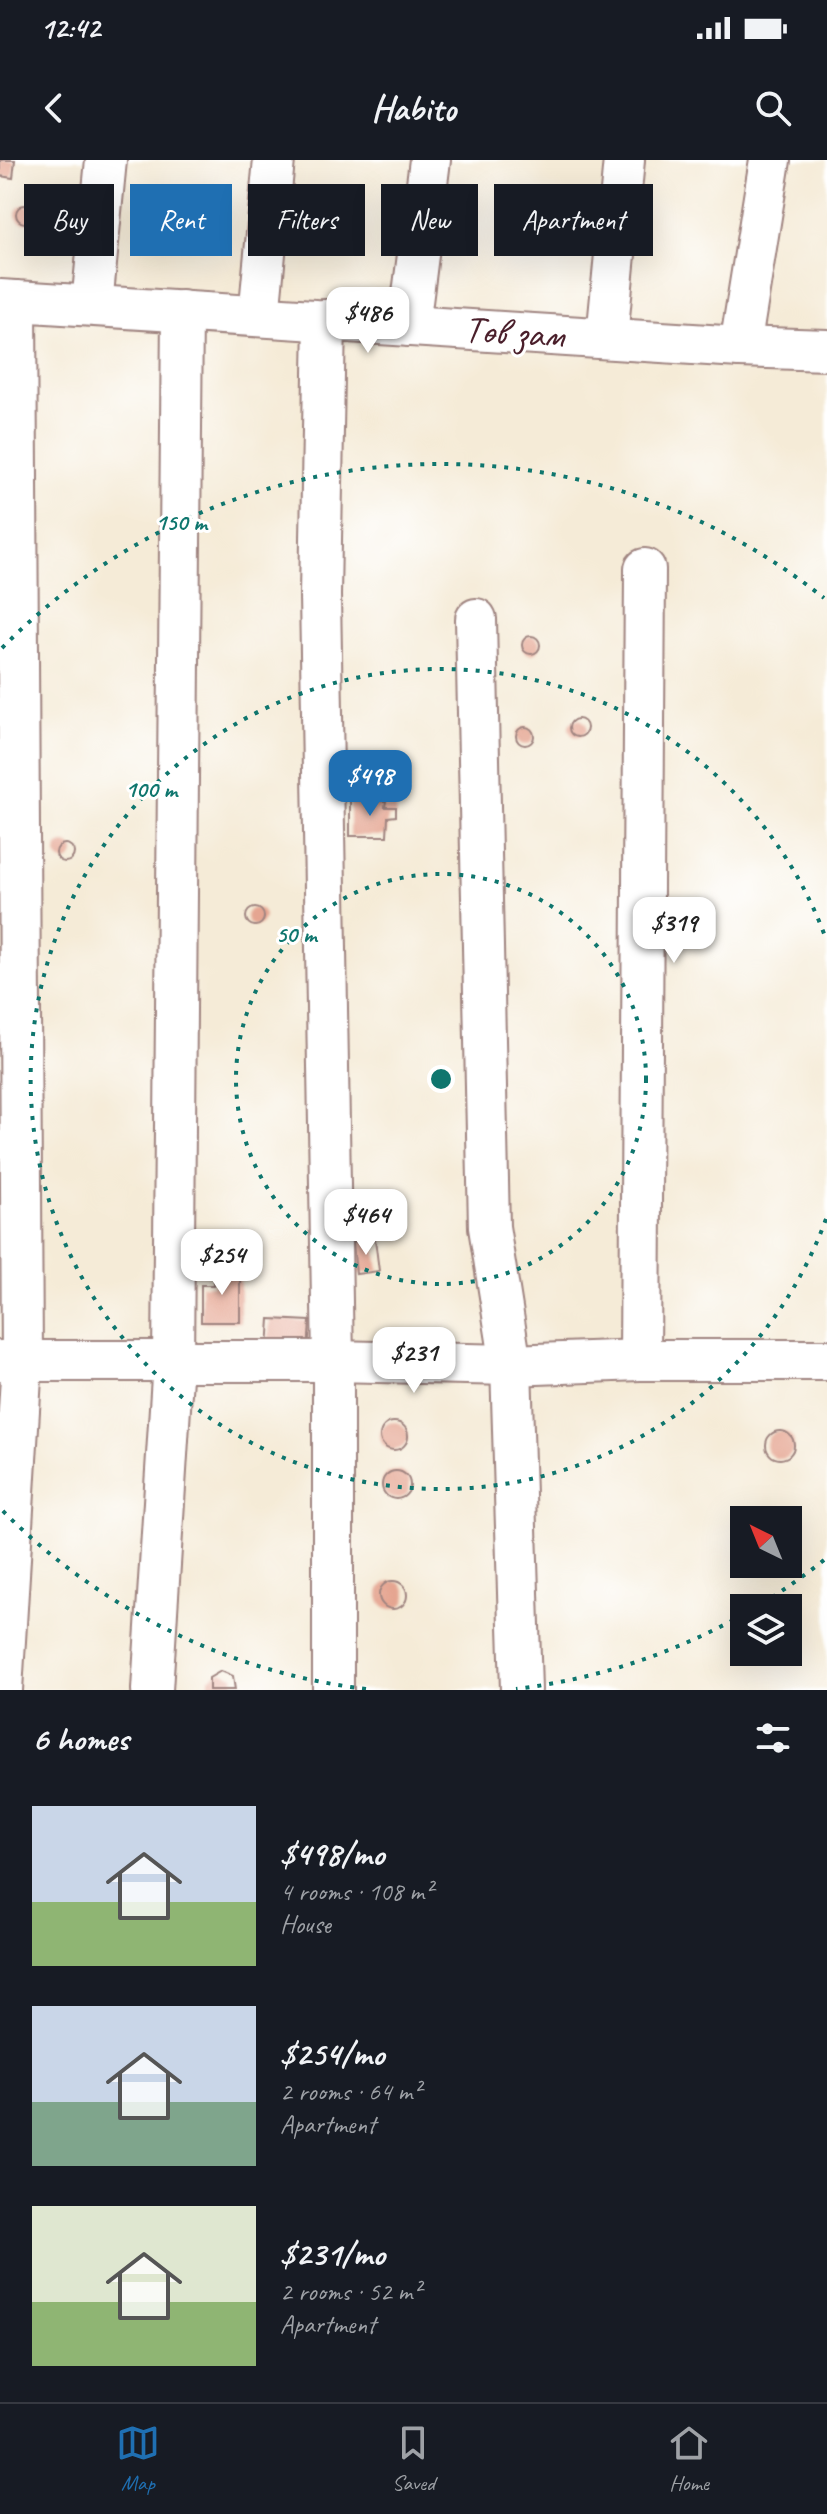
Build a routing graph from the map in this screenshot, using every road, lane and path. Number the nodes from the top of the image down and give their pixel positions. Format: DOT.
graph roads {
  1 [pos="106,160"];
  2 [pos="274,160"];
  3 [pos="430,160"];
  4 [pos="624,160"];
  5 [pos="770,160"];
  6 [pos="8,300"];
  7 [pos="92,305"];
  8 [pos="182,311"];
  9 [pos="259,316"];
  10 [pos="325,320"];
  11 [pos="409,326"];
  12 [pos="607,338"];
  13 [pos="740,347"];
  14 [pos="827,350"];
  15 [pos="645,569"];
  16 [pos="476,619"];
  17 [pos="640,1360"];
  18 [pos="827,1360"];
  19 [pos="11,1361"];
  20 [pos="173,1361"];
  21 [pos="333,1361"];
  22 [pos="511,1365"];
  23 [pos="2,1690"];
  24 [pos="152,1690"];
  25 [pos="333,1690"];
  26 [pos="521,1690"];
  1 -- 7 [label="street"];
  2 -- 9 [label="street"];
  3 -- 11 [label="street"];
  4 -- 12 [label="street"];
  5 -- 13 [label="street"];
  6 -- 7 [label="street, Төв зам"];
  6 -- 19 [label="street"];
  7 -- 8 [label="street, Төв зам"];
  8 -- 9 [label="street, Төв зам"];
  8 -- 20 [label="street"];
  9 -- 10 [label="street, Төв зам"];
  10 -- 11 [label="street, Төв зам"];
  10 -- 21 [label="street"];
  11 -- 12 [label="street, Төв зам"];
  12 -- 13 [label="street, Төв зам"];
  13 -- 14 [label="street, Төв зам"];
  15 -- 17 [label="street"];
  16 -- 22 [label="street"];
  17 -- 18 [label="street"];
  17 -- 22 [label="street"];
  19 -- 20 [label="street"];
  19 -- 23 [label="street"];
  20 -- 21 [label="street"];
  20 -- 24 [label="street"];
  21 -- 22 [label="street"];
  21 -- 25 [label="street"];
  22 -- 26 [label="street"];
}
